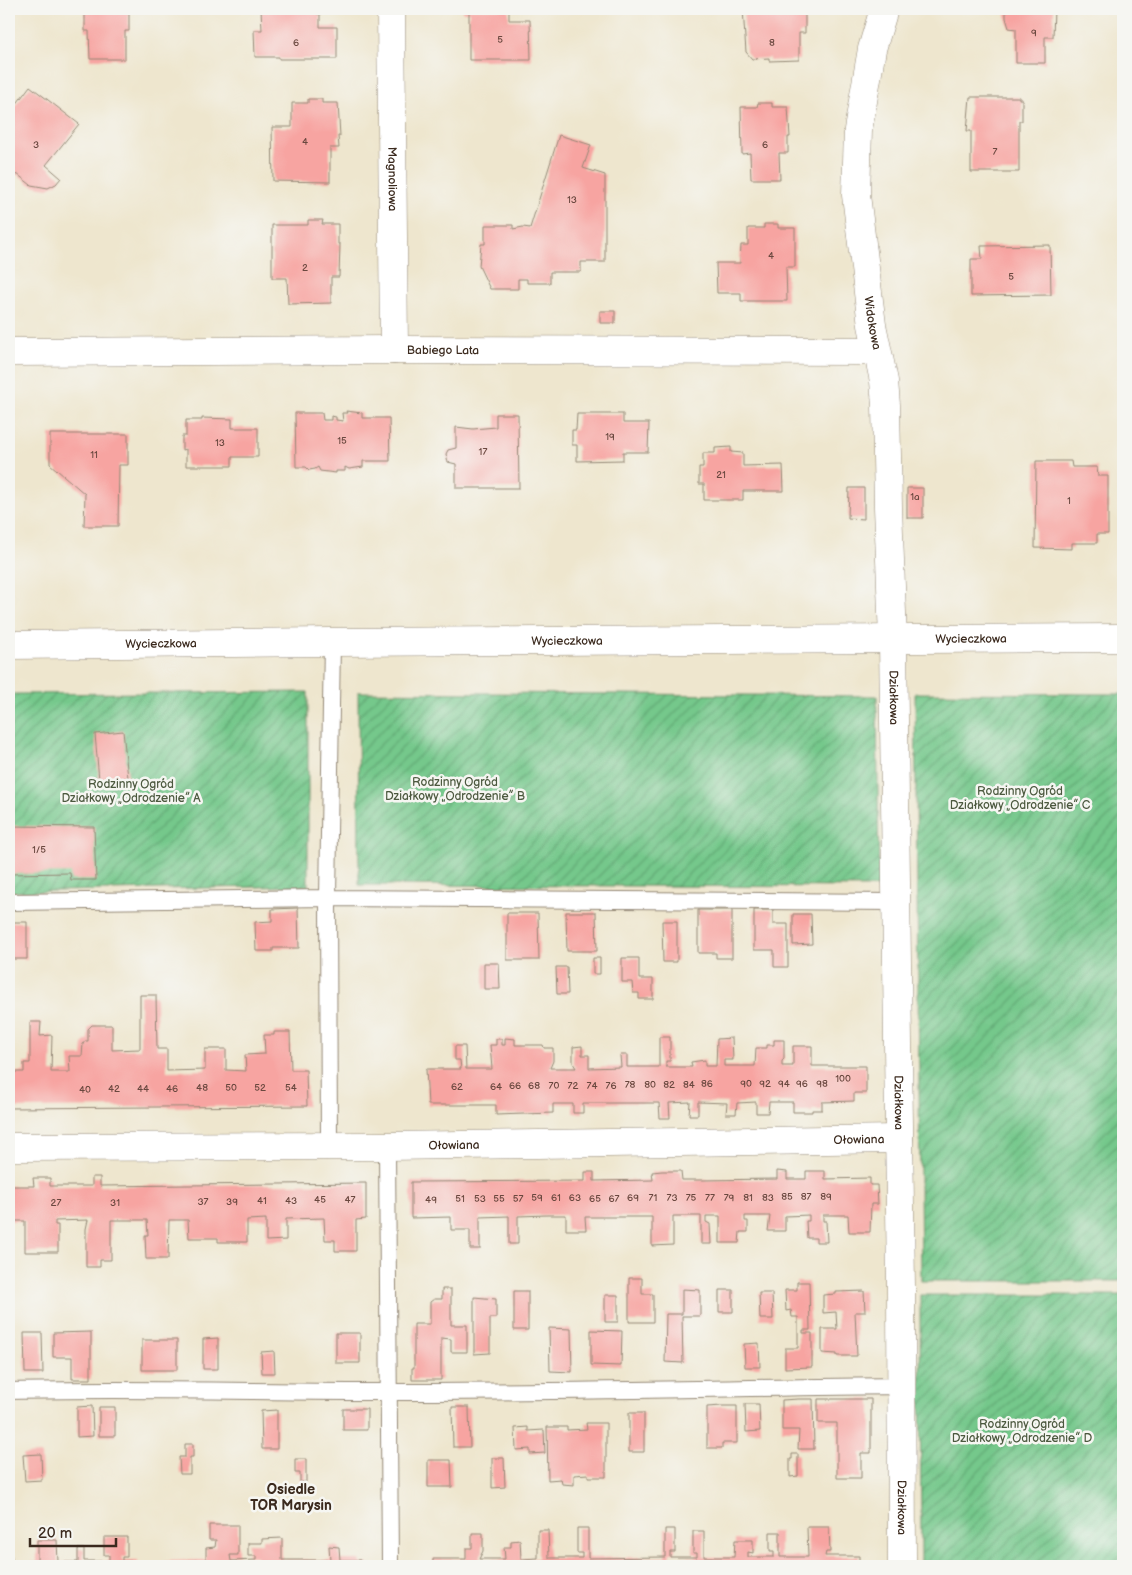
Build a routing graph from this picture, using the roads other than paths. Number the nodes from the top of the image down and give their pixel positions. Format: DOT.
graph roads {
  1 [pos="391,9"];
  2 [pos="884,9"];
  3 [pos="394,350"];
  4 [pos="877,351"];
  5 [pos="9,352"];
  6 [pos="1123,638"];
  7 [pos="893,640"];
  8 [pos="332,642"];
  9 [pos="9,645"];
  10 [pos="328,898"];
  11 [pos="9,902"];
  12 [pos="896,902"];
  13 [pos="899,1139"];
  14 [pos="329,1146"];
  15 [pos="387,1146"];
  16 [pos="9,1147"];
  17 [pos="901,1386"];
  18 [pos="9,1391"];
  19 [pos="389,1392"];
  20 [pos="390,1566"];
  21 [pos="902,1566"];
  1 -- 3 [label="street, Magnoliowa"];
  2 -- 4 [label="street, Widokowa"];
  3 -- 4 [label="street, Babiego Lata"];
  3 -- 5 [label="street, Babiego Lata"];
  4 -- 7 [label="street, Widokowa"];
  6 -- 7 [label="street, Wycieczkowa"];
  7 -- 8 [label="street, Wycieczkowa"];
  7 -- 12 [label="street, Działkowa"];
  8 -- 9 [label="street, Wycieczkowa"];
  8 -- 10 [label="lane"];
  10 -- 11 [label="lane"];
  10 -- 12 [label="lane"];
  10 -- 14 [label="lane"];
  12 -- 13 [label="street, Działkowa"];
  13 -- 15 [label="street, Ołowiana"];
  13 -- 17 [label="street, Działkowa"];
  14 -- 15 [label="street, Ołowiana"];
  14 -- 16 [label="street, Ołowiana"];
  15 -- 19 [label="lane"];
  17 -- 19 [label="lane"];
  17 -- 21 [label="street, Działkowa"];
  18 -- 19 [label="lane"];
  19 -- 20 [label="lane"];
}
